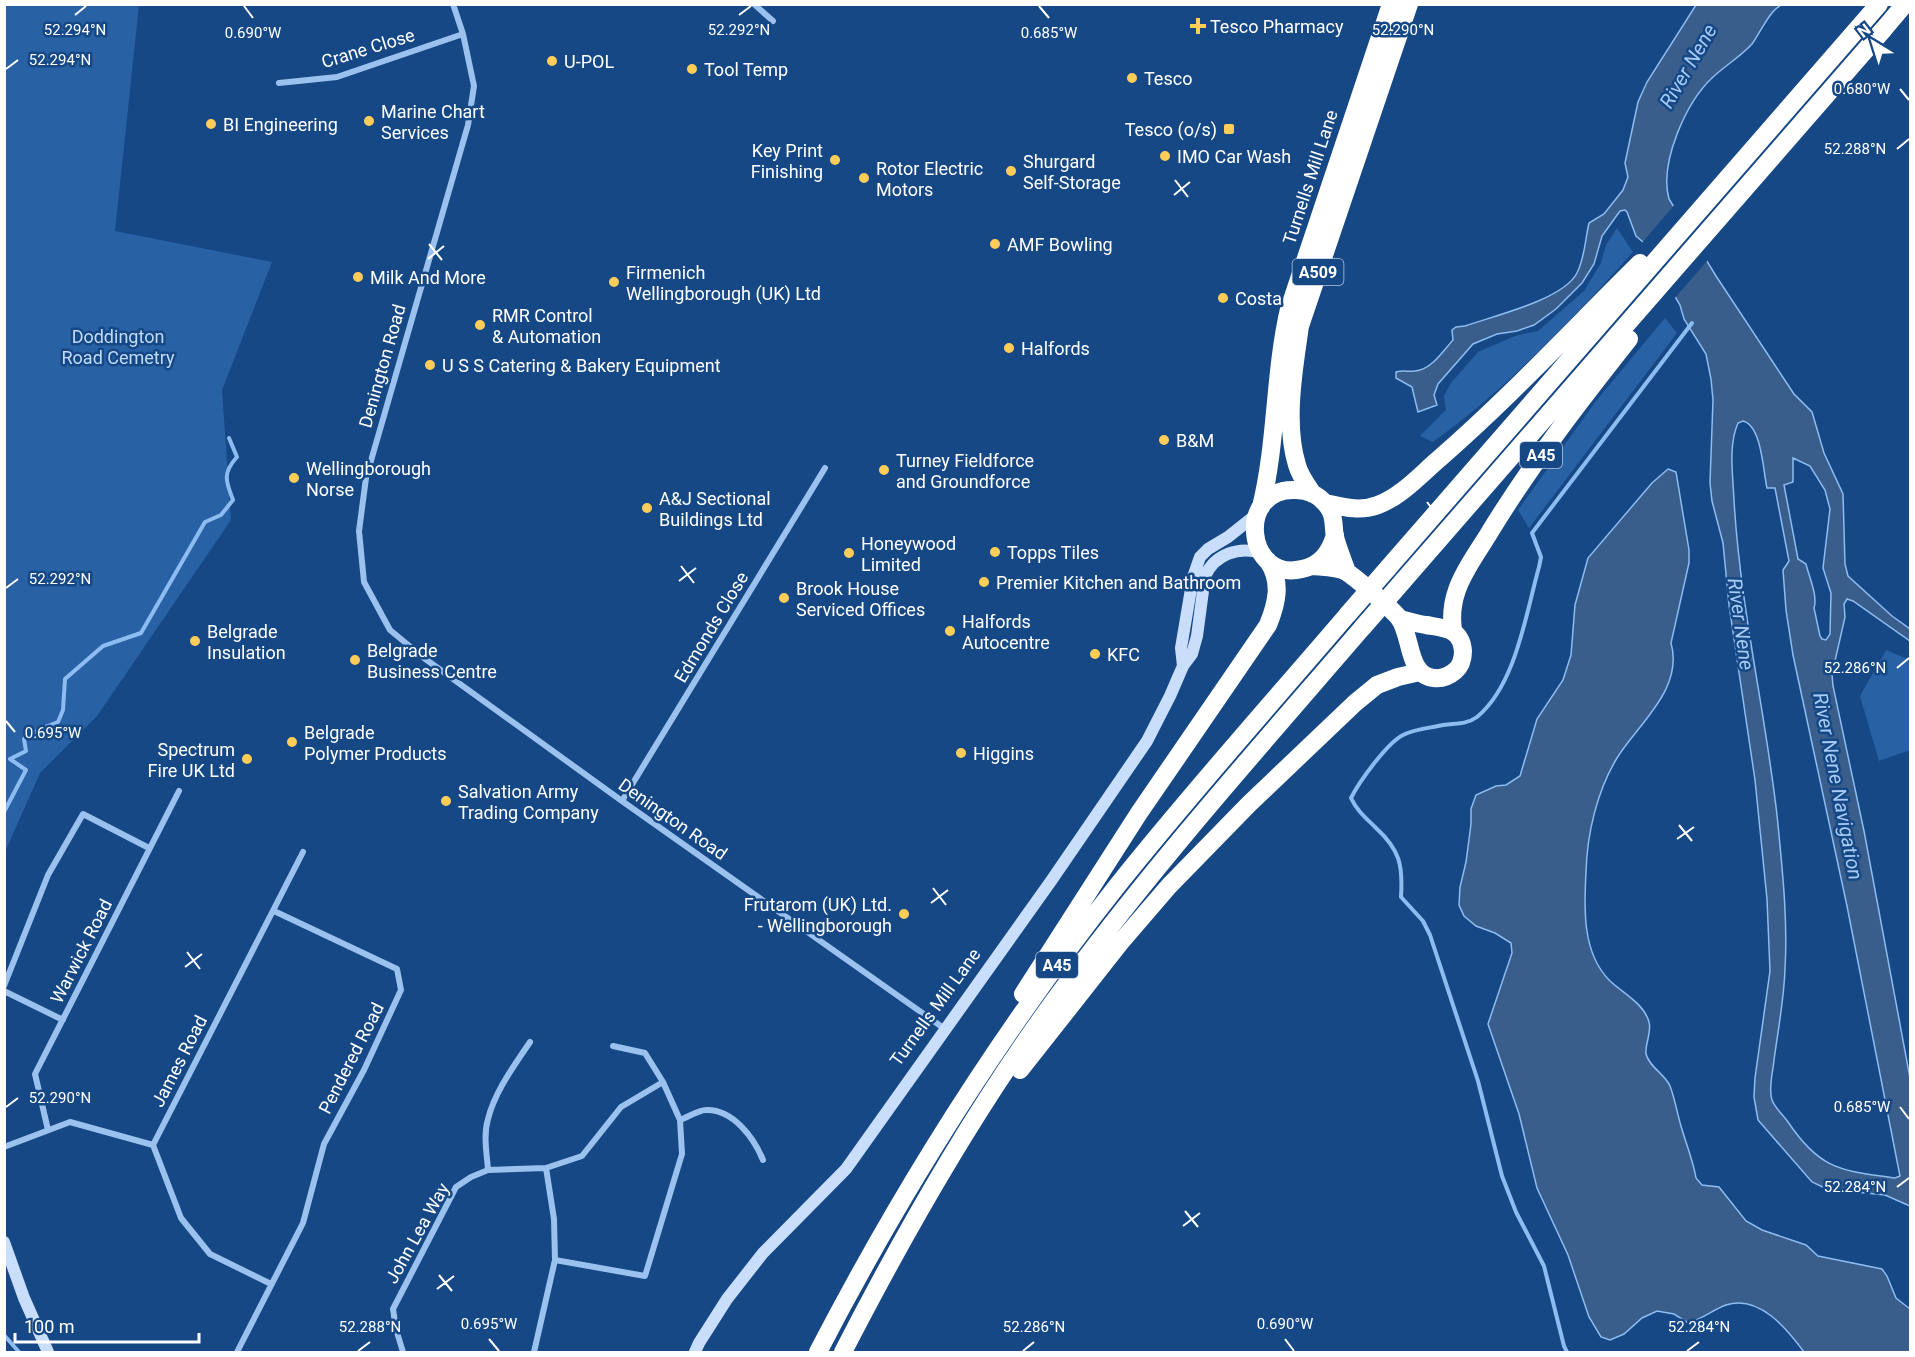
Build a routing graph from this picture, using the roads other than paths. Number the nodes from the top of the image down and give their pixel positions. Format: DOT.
graph roads {
  1 [pos="453,4"];
  2 [pos="754,4"];
  3 [pos="1391,4"];
  4 [pos="1409,4"];
  5 [pos="1879,4"];
  6 [pos="1899,4"];
  7 [pos="1905,4"];
  8 [pos="1911,7"];
  9 [pos="773,21"];
  10 [pos="463,34"];
  11 [pos="279,82"];
  12 [pos="1643,267"];
  13 [pos="1659,292"];
  14 [pos="825,468"];
  15 [pos="1319,498"];
  16 [pos="1259,510"];
  17 [pos="1335,535"];
  18 [pos="1264,557"];
  19 [pos="1312,567"];
  20 [pos="1347,572"];
  21 [pos="1400,619"];
  22 [pos="1453,630"];
  23 [pos="1183,666"];
  24 [pos="1420,672"];
  25 [pos="179,791"];
  26 [pos="622,801"];
  27 [pos="149,848"];
  28 [pos="303,852"];
  29 [pos="274,911"];
  30 [pos="4,988"];
  31 [pos="63,1020"];
  32 [pos="945,1029"];
  33 [pos="530,1042"];
  34 [pos="613,1046"];
  35 [pos="663,1082"];
  36 [pos="680,1120"];
  37 [pos="48,1130"];
  38 [pos="937,1140"];
  39 [pos="153,1145"];
  40 [pos="4,1147"];
  41 [pos="763,1160"];
  42 [pos="546,1168"];
  43 [pos="488,1170"];
  44 [pos="927,1196"];
  45 [pos="4,1242"];
  46 [pos="555,1260"];
  47 [pos="271,1284"];
  48 [pos="48,1353"];
  49 [pos="237,1353"];
  50 [pos="403,1353"];
  51 [pos="534,1353"];
  52 [pos="695,1353"];
  53 [pos="818,1353"];
  54 [pos="843,1353"];
  1 -- 10 [label="street, Denington Road"];
  2 -- 9 [label="street"];
  3 -- 16 [label="highway, Turnells Mill Lane / A509"];
  4 -- 15 [label="highway, Turnells Mill Lane / A509"];
  5 -- 12 [label="highway"];
  6 -- 8 [label="highway"];
  7 -- 13 [label="highway, A45, bridge"];
  10 -- 11 [label="street, Crane Close"];
  10 -- 26 [label="street, Denington Road"];
  12 -- 15 [label="highway"];
  12 -- 38 [label="highway, A45, bridge"];
  13 -- 22 [label="highway, A45"];
  13 -- 44 [label="highway, A45, bridge"];
  14 -- 26 [label="street, Edmonds Close"];
  15 -- 16 [label="highway"];
  15 -- 17 [label="highway"];
  16 -- 18 [label="highway"];
  16 -- 23 [label="main road, Turnells Mill Lane"];
  17 -- 19 [label="highway"];
  17 -- 20 [label="highway"];
  18 -- 19 [label="highway"];
  18 -- 23 [label="main road, Turnells Mill Lane"];
  18 -- 38 [label="highway, A45"];
  19 -- 20 [label="highway"];
  20 -- 21 [label="highway"];
  21 -- 22 [label="highway"];
  21 -- 24 [label="highway"];
  22 -- 24 [label="highway"];
  23 -- 32 [label="main road, Turnells Mill Lane"];
  24 -- 44 [label="highway, A45"];
  25 -- 27 [label="street, Warwick Road"];
  26 -- 32 [label="street, Denington Road"];
  27 -- 30 [label="street"];
  27 -- 31 [label="street, Warwick Road"];
  28 -- 29 [label="street, James Road"];
  29 -- 39 [label="street, James Road"];
  29 -- 47 [label="street, Pendered Road"];
  30 -- 31 [label="street"];
  31 -- 37 [label="street, Warwick Road"];
  32 -- 52 [label="main road, Turnells Mill Lane"];
  33 -- 43 [label="street"];
  34 -- 35 [label="street"];
  35 -- 36 [label="street"];
  35 -- 42 [label="street, John Lea Way"];
  36 -- 41 [label="street"];
  36 -- 46 [label="street"];
  37 -- 39 [label="street"];
  37 -- 40 [label="street"];
  38 -- 53 [label="highway, A45"];
  39 -- 47 [label="street"];
  42 -- 43 [label="street, John Lea Way"];
  42 -- 46 [label="street"];
  43 -- 50 [label="street, John Lea Way"];
  44 -- 54 [label="highway, A45"];
  45 -- 48 [label="main road"];
  46 -- 51 [label="street"];
  47 -- 49 [label="street, Pendered Road"];
}
